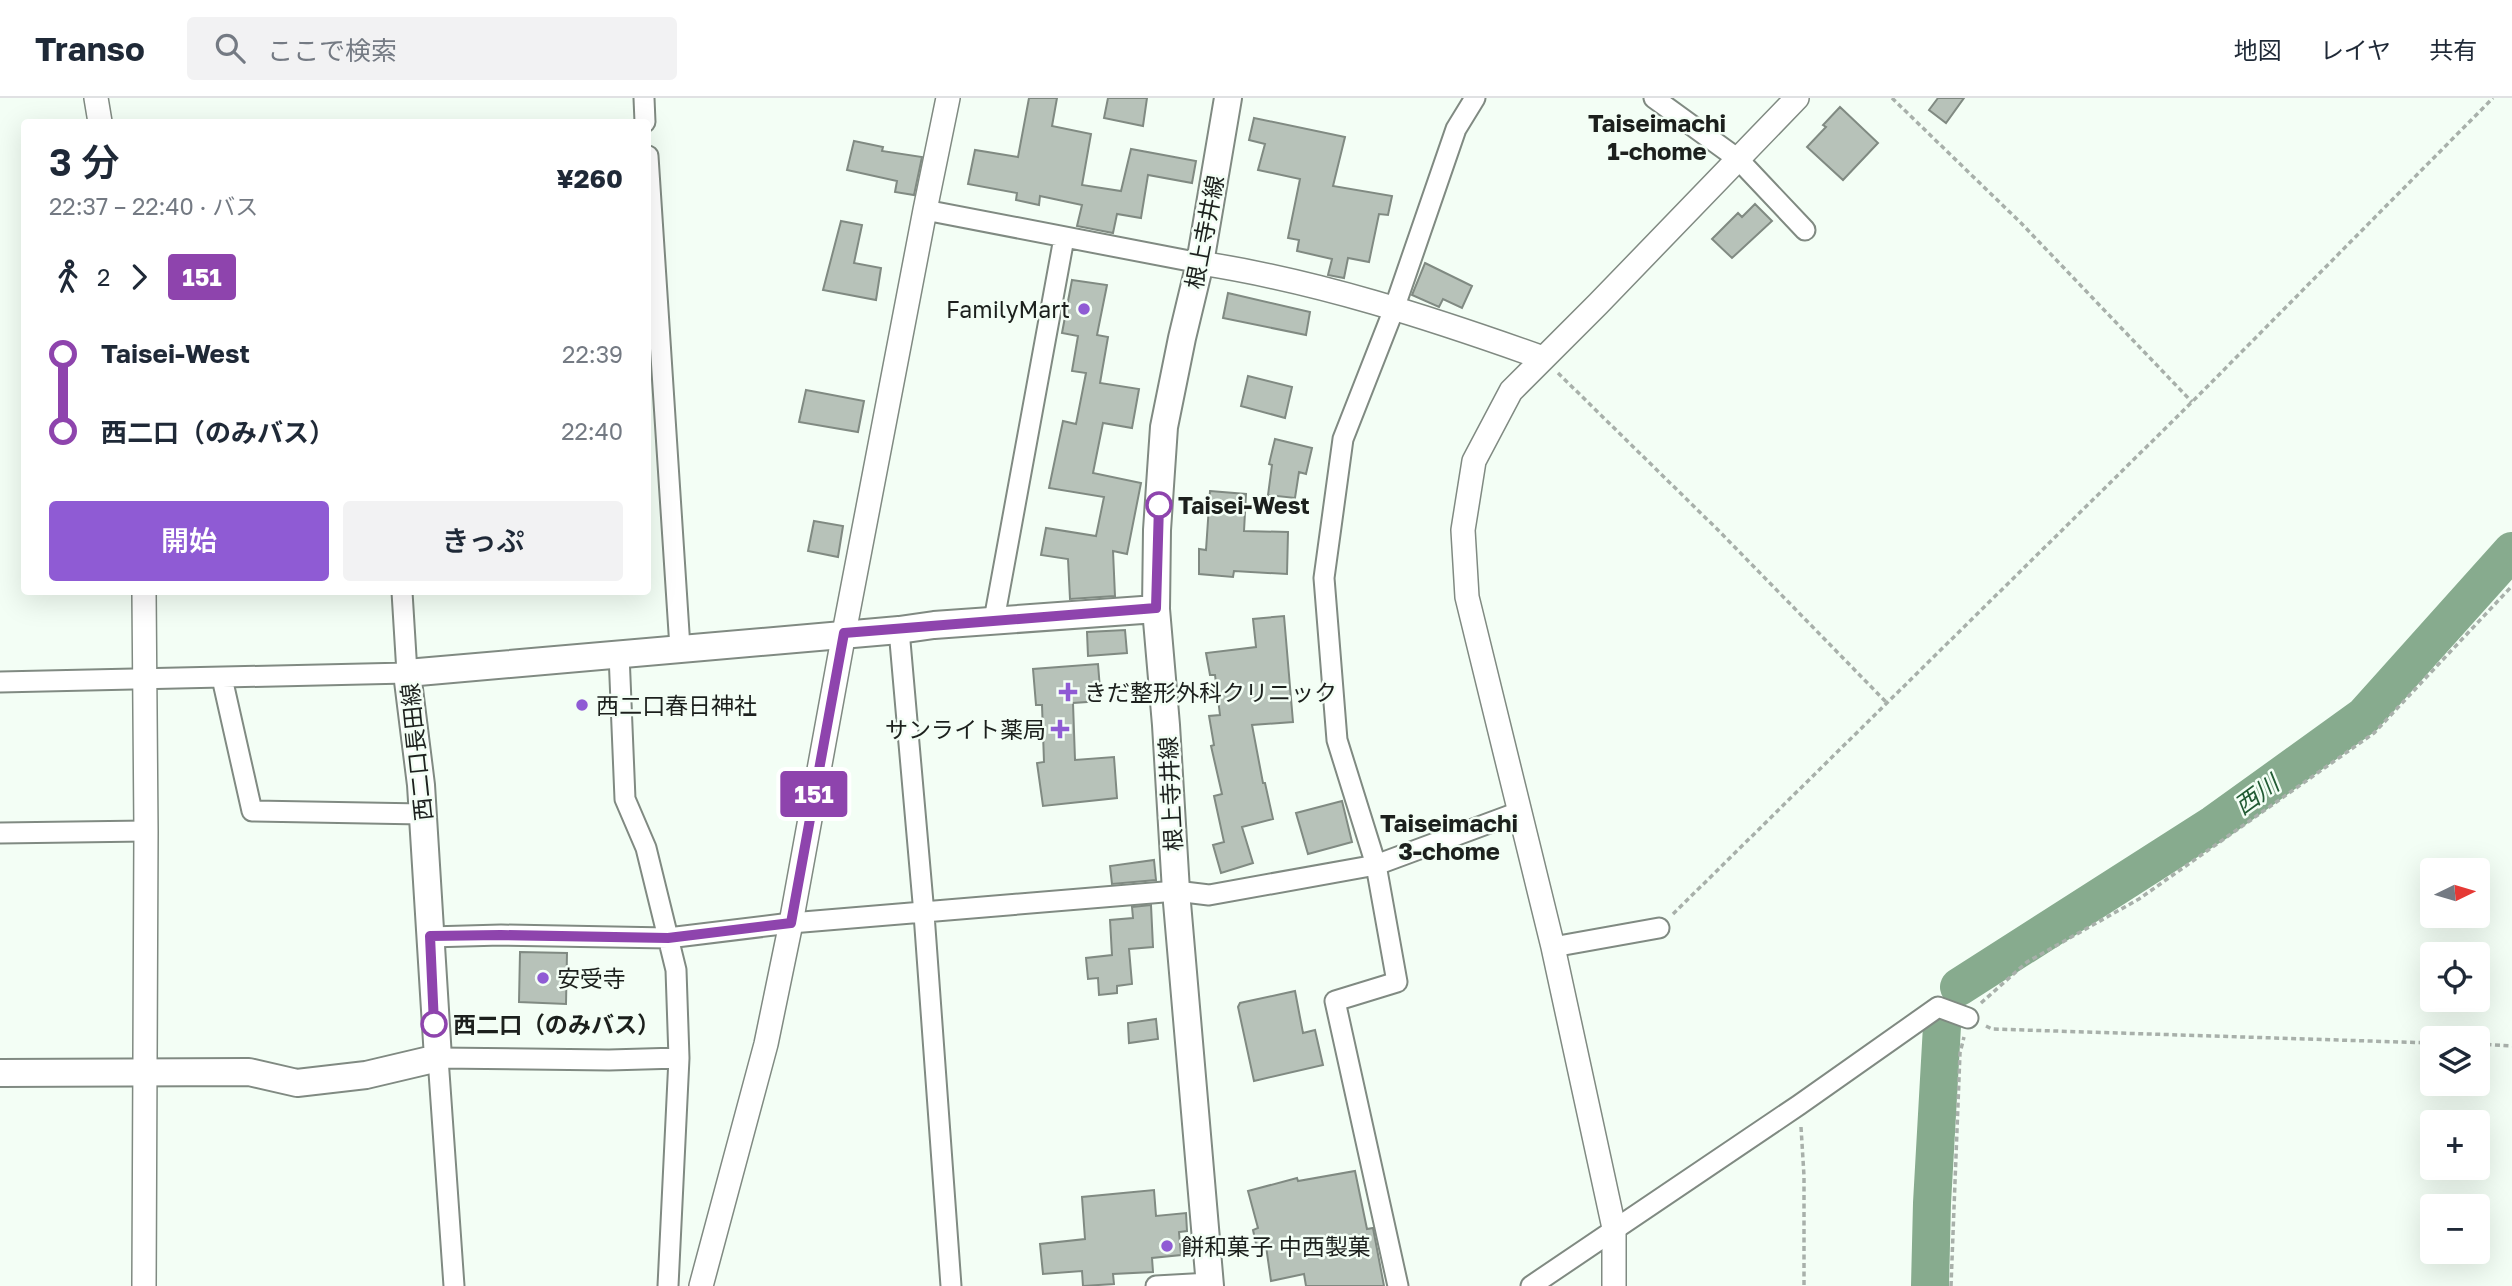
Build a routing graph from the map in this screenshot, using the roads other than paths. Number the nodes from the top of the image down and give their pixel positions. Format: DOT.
graph roads {
  1 [pos="96,98"];
  2 [pos="643,98"];
  3 [pos="948,98"];
  4 [pos="1228,98"];
  5 [pos="1475,98"];
  6 [pos="1654,98"];
  7 [pos="1797,98"];
  8 [pos="100,119"];
  9 [pos="645,119"];
  10 [pos="1738,159"];
  11 [pos="925,210"];
  12 [pos="1805,230"];
  13 [pos="1064,238"];
  14 [pos="651,246"];
  15 [pos="1200,263"];
  16 [pos="1394,309"];
  17 [pos="654,337"];
  18 [pos="1542,358"];
  19 [pos="144,595"];
  20 [pos="402,595"];
  21 [pos="1156,608"];
  22 [pos="994,620"];
  23 [pos="899,630"];
  24 [pos="844,633"];
  25 [pos="680,648"];
  26 [pos="619,654"];
  27 [pos="407,673"];
  28 [pos="222,677"];
  29 [pos="145,679"];
  30 [pos="0,682"];
  31 [pos="1520,812"];
  32 [pos="423,814"];
  33 [pos="146,831"];
  34 [pos="0,832"];
  35 [pos="1376,865"];
  36 [pos="1176,891"];
  37 [pos="924,914"];
  38 [pos="791,923"];
  39 [pos="1659,928"];
  40 [pos="430,936"];
  41 [pos="668,938"];
  42 [pos="1553,947"];
  43 [pos="1968,1018"];
  44 [pos="679,1058"];
  45 [pos="438,1059"];
  46 [pos="0,1073"];
  47 [pos="144,1073"];
  48 [pos="1614,1228"];
  49 [pos="1210,1284"];
  50 [pos="144,1286"];
  51 [pos="454,1286"];
  52 [pos="668,1286"];
  53 [pos="701,1286"];
  54 [pos="951,1286"];
  55 [pos="1156,1286"];
  56 [pos="1398,1286"];
  57 [pos="1531,1286"];
  58 [pos="1614,1286"];
  1 -- 8 [label="street"];
  2 -- 9 [label="street"];
  3 -- 11 [label="street"];
  4 -- 15 [label="main road, 根上寺井線"];
  5 -- 16 [label="street"];
  6 -- 10 [label="street"];
  7 -- 10 [label="street"];
  10 -- 12 [label="street"];
  10 -- 18 [label="street"];
  11 -- 13 [label="street"];
  11 -- 24 [label="street"];
  13 -- 15 [label="street"];
  13 -- 22 [label="street"];
  14 -- 17 [label="street"];
  15 -- 16 [label="street"];
  15 -- 21 [label="main road, 根上寺井線"];
  16 -- 18 [label="street"];
  16 -- 35 [label="street"];
  17 -- 25 [label="street"];
  18 -- 31 [label="street"];
  19 -- 29 [label="street"];
  20 -- 27 [label="street"];
  21 -- 22 [label="main road, 西二口長田線"];
  21 -- 36 [label="main road, 根上寺井線"];
  22 -- 23 [label="main road, 西二口長田線"];
  23 -- 24 [label="main road, 西二口長田線"];
  23 -- 37 [label="street"];
  24 -- 25 [label="main road, 西二口長田線"];
  24 -- 38 [label="street"];
  25 -- 26 [label="main road, 西二口長田線"];
  26 -- 27 [label="main road, 西二口長田線"];
  26 -- 41 [label="street"];
  27 -- 28 [label="street"];
  27 -- 32 [label="main road, 西二口長田線"];
  28 -- 29 [label="street"];
  28 -- 32 [label="street"];
  29 -- 30 [label="street"];
  29 -- 33 [label="street"];
  31 -- 35 [label="street"];
  31 -- 42 [label="street"];
  32 -- 40 [label="main road, 西二口長田線"];
  33 -- 34 [label="street"];
  33 -- 47 [label="street"];
  35 -- 36 [label="street"];
  35 -- 56 [label="street"];
  36 -- 37 [label="street"];
  36 -- 49 [label="main road, 根上寺井線"];
  37 -- 38 [label="street"];
  37 -- 54 [label="street"];
  38 -- 41 [label="street"];
  38 -- 53 [label="street"];
  39 -- 42 [label="street"];
  40 -- 41 [label="street"];
  40 -- 45 [label="main road, 西二口長田線"];
  41 -- 44 [label="street"];
  42 -- 48 [label="street"];
  43 -- 48 [label="street"];
  44 -- 45 [label="street"];
  44 -- 52 [label="street"];
  45 -- 47 [label="main road"];
  45 -- 51 [label="street"];
  46 -- 47 [label="main road"];
  47 -- 50 [label="street"];
  48 -- 57 [label="street"];
  48 -- 58 [label="street"];
  49 -- 55 [label="street"];
}
